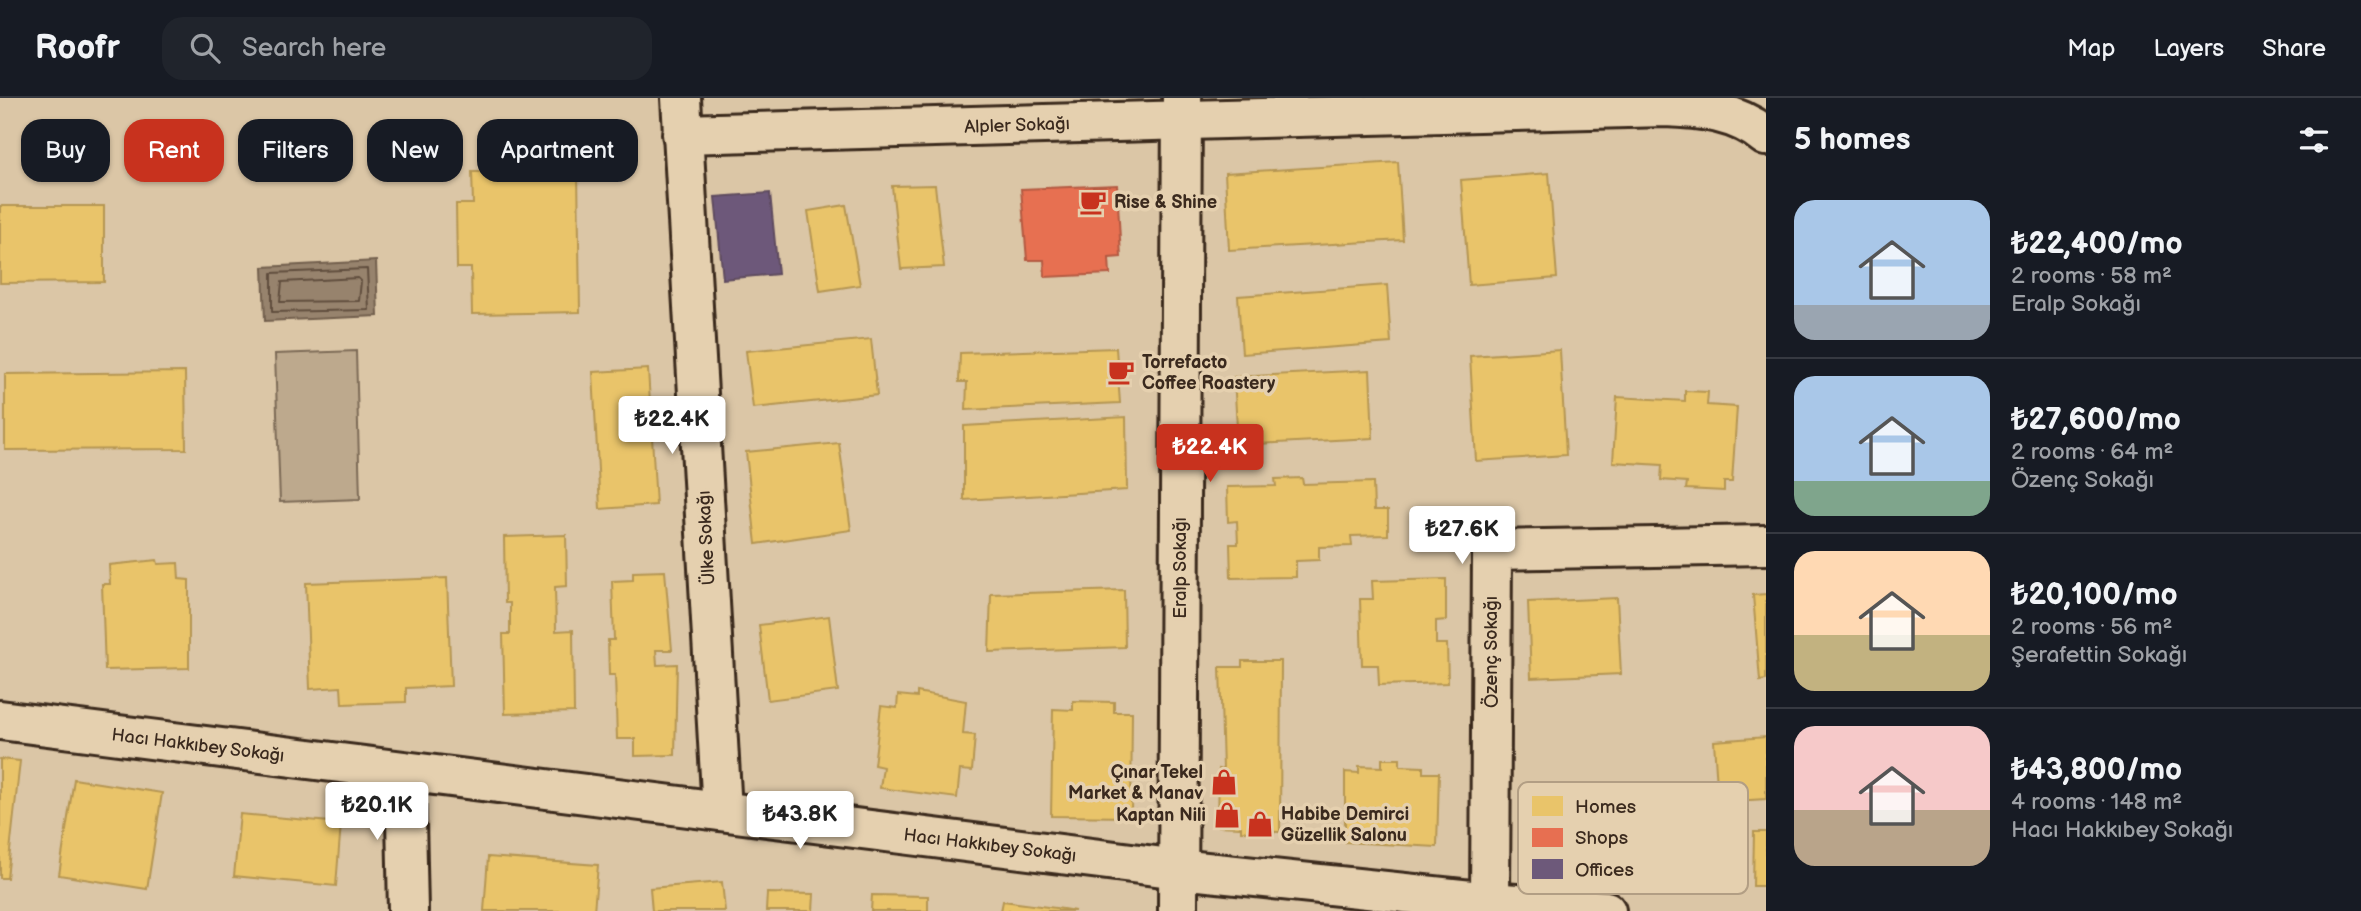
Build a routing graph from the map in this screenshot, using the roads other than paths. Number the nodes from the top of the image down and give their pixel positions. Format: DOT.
graph roads {
  1 [pos="1182,109"];
  2 [pos="681,116"];
  3 [pos="1766,136"];
  4 [pos="1766,545"];
  5 [pos="0,720"];
  6 [pos="405,772"];
  7 [pos="722,811"];
  8 [pos="1179,869"];
  9 [pos="1490,902"];
  10 [pos="408,911"];
  11 [pos="1178,911"];
  12 [pos="1606,911"];
  1 -- 2 [label="street, Alpler Sokağı"];
  1 -- 3 [label="street, Alpler Sokağı"];
  1 -- 8 [label="street, Eralp Sokağı"];
  2 -- 7 [label="street, Ülke Sokağı"];
  4 -- 9 [label="street, Özenç Sokağı"];
  5 -- 6 [label="street, Hacı Hakkıbey Sokağı"];
  6 -- 7 [label="street, Hacı Hakkıbey Sokağı"];
  6 -- 10 [label="street"];
  7 -- 8 [label="street, Hacı Hakkıbey Sokağı"];
  8 -- 9 [label="street, Hacı Hakkıbey Sokağı"];
  8 -- 11 [label="street, Eralp Sokağı"];
  9 -- 12 [label="street, Hacı Hakkıbey Sokağı"];
}
